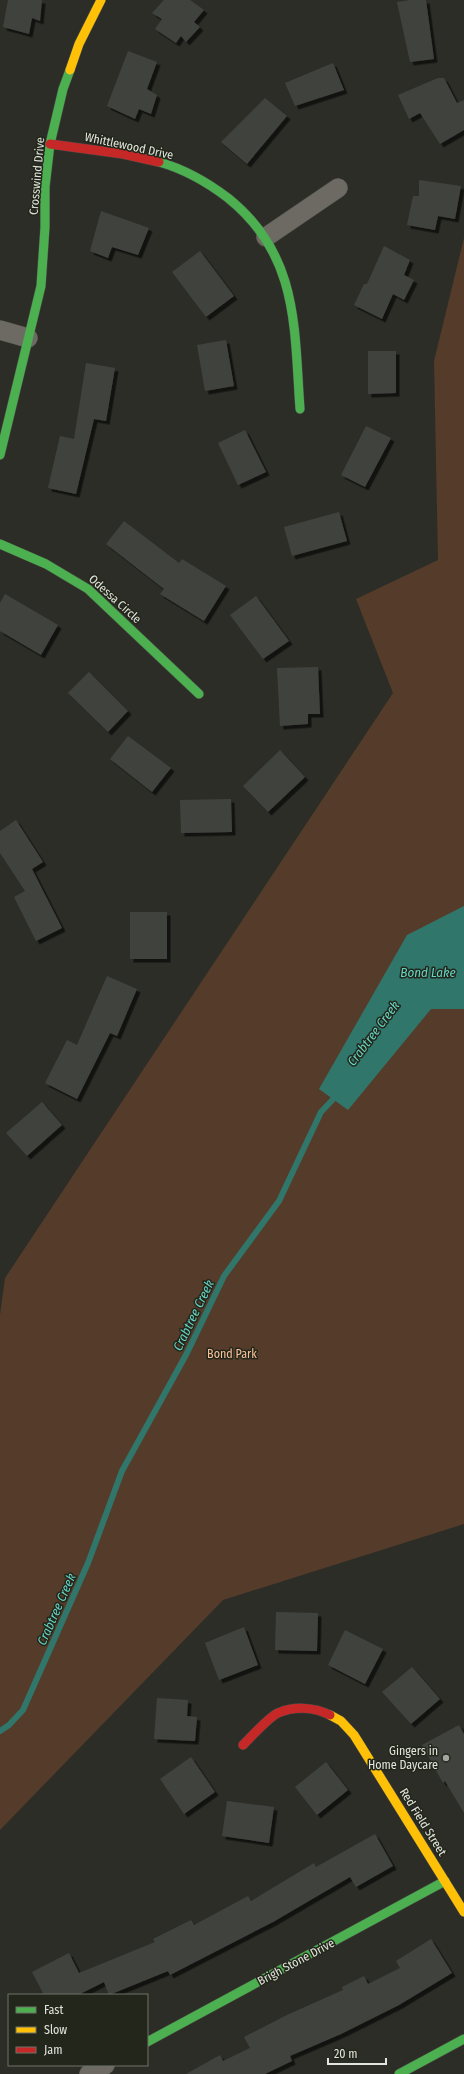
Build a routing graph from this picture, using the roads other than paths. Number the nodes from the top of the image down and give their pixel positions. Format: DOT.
graph roads {
  1 [pos="101,0"];
  2 [pos="50,144"];
  3 [pos="338,188"];
  4 [pos="266,237"];
  5 [pos="0,330"];
  6 [pos="28,338"];
  7 [pos="300,409"];
  8 [pos="0,455"];
  9 [pos="0,544"];
  10 [pos="198,694"];
  11 [pos="243,1745"];
  12 [pos="445,1881"];
  13 [pos="464,1912"];
  14 [pos="464,2039"];
  15 [pos="148,2041"];
  16 [pos="103,2066"];
  17 [pos="89,2074"];
  18 [pos="399,2074"];
  1 -- 2 [label="street, Crosswind Drive"];
  2 -- 4 [label="street, Whittlewood Drive"];
  2 -- 6 [label="street, Crosswind Drive"];
  3 -- 4 [label="street"];
  4 -- 7 [label="street, Whittlewood Drive"];
  5 -- 6 [label="street"];
  6 -- 8 [label="street, Crosswind Drive"];
  9 -- 10 [label="street, Odessa Circle"];
  11 -- 12 [label="street, Red Field Street"];
  12 -- 13 [label="street, Red Field Street"];
  12 -- 15 [label="street, Brigh Stone Drive"];
  14 -- 18 [label="street"];
  16 -- 17 [label="street"];
}
